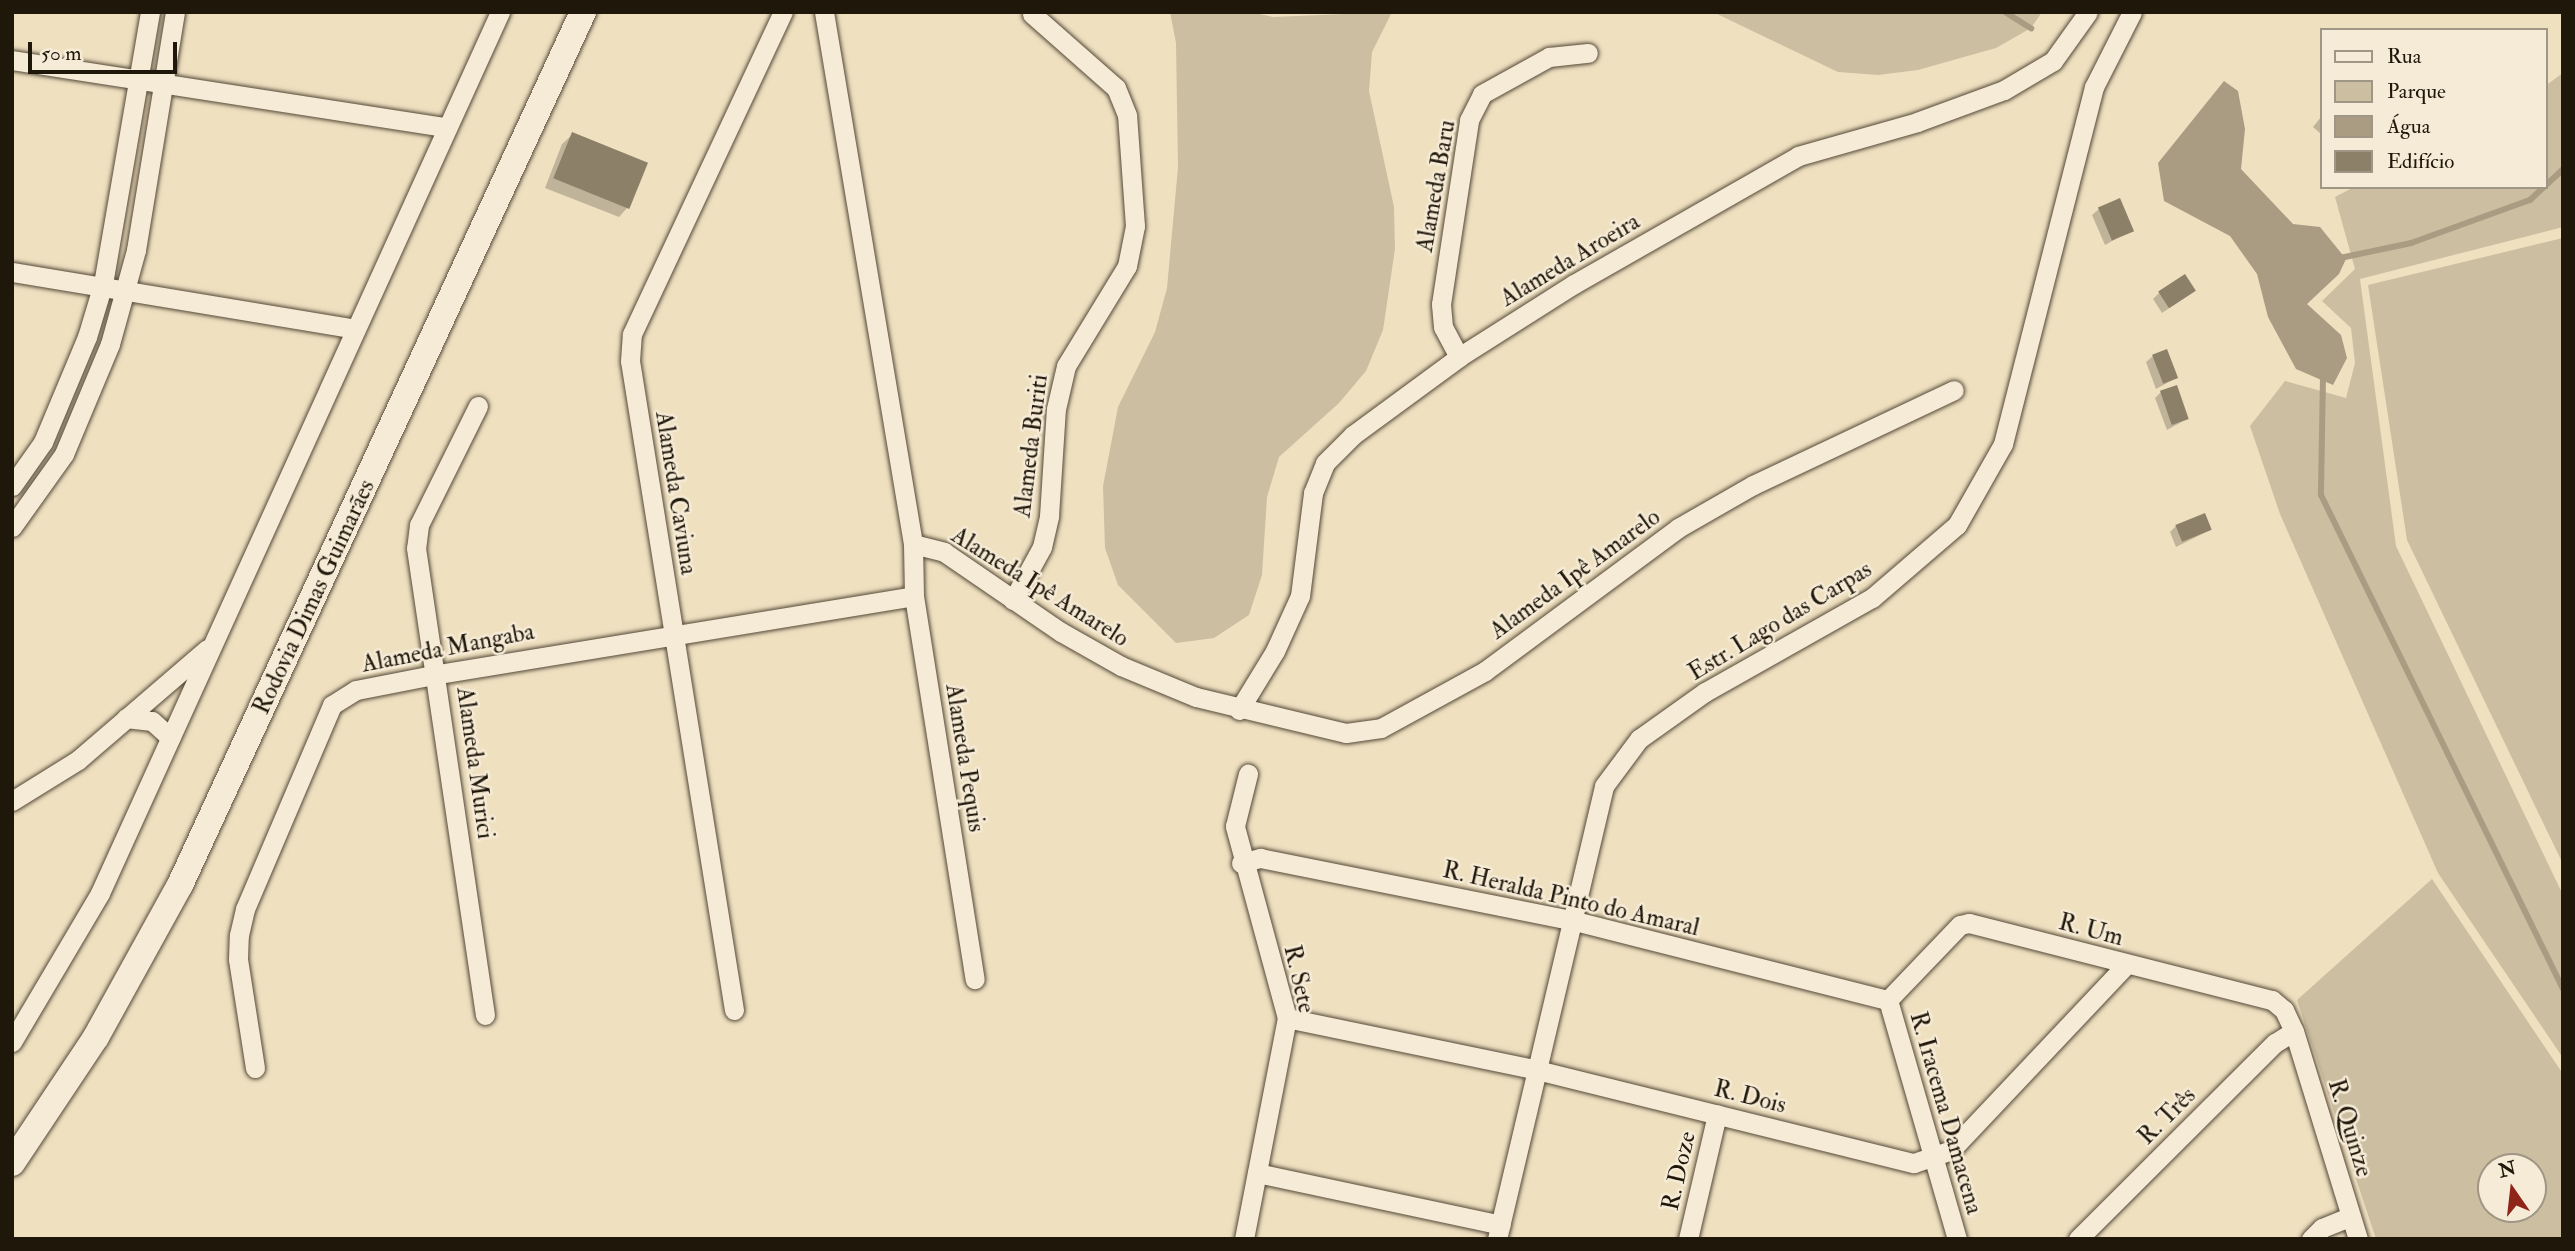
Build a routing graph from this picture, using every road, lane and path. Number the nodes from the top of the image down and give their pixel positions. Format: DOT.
graph roads {
  1 [pos="150,12"];
  2 [pos="175,12"];
  3 [pos="500,12"];
  4 [pos="583,12"];
  5 [pos="783,12"];
  6 [pos="824,12"];
  7 [pos="2088,12"];
  8 [pos="2132,12"];
  9 [pos="1032,14"];
  10 [pos="1588,53"];
  11 [pos="12,60"];
  12 [pos="139,80"];
  13 [pos="163,85"];
  14 [pos="447,127"];
  15 [pos="12,272"];
  16 [pos="103,284"];
  17 [pos="126,290"];
  18 [pos="355,329"];
  19 [pos="1459,357"];
  20 [pos="1954,390"];
  21 [pos="478,406"];
  22 [pos="12,486"];
  23 [pos="12,527"];
  24 [pos="912,544"];
  25 [pos="914,596"];
  26 [pos="1013,600"];
  27 [pos="674,632"];
  28 [pos="210,646"];
  29 [pos="438,674"];
  30 [pos="1239,710"];
  31 [pos="127,718"];
  32 [pos="171,738"];
  33 [pos="1248,774"];
  34 [pos="12,801"];
  35 [pos="1241,863"];
  36 [pos="1571,920"];
  37 [pos="2126,965"];
  38 [pos="975,979"];
  39 [pos="1888,1000"];
  40 [pos="734,1010"];
  41 [pos="485,1015"];
  42 [pos="1287,1018"];
  43 [pos="2294,1031"];
  44 [pos="12,1042"];
  45 [pos="255,1068"];
  46 [pos="1537,1070"];
  47 [pos="1717,1114"];
  48 [pos="1934,1159"];
  49 [pos="12,1163"];
  50 [pos="1257,1173"];
  51 [pos="2351,1216"];
  52 [pos="1499,1232"];
  53 [pos="1244,1239"];
  54 [pos="1688,1239"];
  55 [pos="1956,1239"];
  56 [pos="2078,1239"];
  57 [pos="2311,1239"];
  58 [pos="2358,1239"];
  1 -- 12 [label="street"];
  2 -- 13 [label="street"];
  3 -- 14 [label="street"];
  4 -- 49 [label="main road, Rodovia Dimas Guimarães"];
  5 -- 27 [label="street, Alameda Caviuna"];
  6 -- 24 [label="street, Alameda Ipê Amarelo"];
  7 -- 19 [label="street, Alameda Aroeira"];
  8 -- 36 [label="street, Estr. Lago das Carpas"];
  9 -- 26 [label="street, Alameda Buriti"];
  10 -- 19 [label="street, Alameda Baru"];
  11 -- 12 [label="street"];
  12 -- 13 [label="street"];
  12 -- 16 [label="street"];
  13 -- 14 [label="street"];
  13 -- 17 [label="street"];
  14 -- 18 [label="street"];
  15 -- 16 [label="street"];
  16 -- 17 [label="street"];
  16 -- 22 [label="street"];
  17 -- 18 [label="street"];
  17 -- 23 [label="street"];
  18 -- 28 [label="street"];
  19 -- 30 [label="street, Alameda Aroeira"];
  20 -- 30 [label="street, Alameda Ipê Amarelo"];
  21 -- 29 [label="street, Alameda Murici"];
  24 -- 25 [label="street, Alameda Pequis"];
  24 -- 26 [label="street, Alameda Ipê Amarelo"];
  25 -- 27 [label="street, Alameda Mangaba"];
  25 -- 38 [label="street, Alameda Pequis"];
  26 -- 30 [label="street, Alameda Ipê Amarelo"];
  27 -- 29 [label="street, Alameda Mangaba"];
  27 -- 40 [label="street, Alameda Caviuna"];
  28 -- 31 [label="street"];
  28 -- 32 [label="street"];
  29 -- 41 [label="street, Alameda Murici"];
  29 -- 45 [label="street, Alameda Mangaba"];
  31 -- 32 [label="street"];
  31 -- 34 [label="street"];
  32 -- 44 [label="street"];
  33 -- 35 [label="street, R. Sete"];
  35 -- 36 [label="street, R. Heralda Pinto do Amaral"];
  35 -- 42 [label="street, R. Sete"];
  36 -- 39 [label="street, R. Heralda Pinto do Amaral"];
  36 -- 46 [label="street, Estr. Lago das Carpas"];
  37 -- 39 [label="street, R. Um"];
  37 -- 43 [label="street, R. Um"];
  37 -- 48 [label="street"];
  39 -- 48 [label="street, R. Iracema Damacena"];
  42 -- 46 [label="street, R. Dois"];
  42 -- 50 [label="street, R. Sete"];
  43 -- 51 [label="street, R. Quinze"];
  43 -- 56 [label="street, R. Três"];
  46 -- 47 [label="street, R. Dois"];
  46 -- 52 [label="street, Estr. Lago das Carpas"];
  47 -- 48 [label="street, R. Dois"];
  47 -- 54 [label="street, R. Doze"];
  48 -- 55 [label="street, R. Iracema Damacena"];
  50 -- 52 [label="street"];
  50 -- 53 [label="street, R. Sete"];
  51 -- 57 [label="street"];
  51 -- 58 [label="street, R. Quinze"];
}
